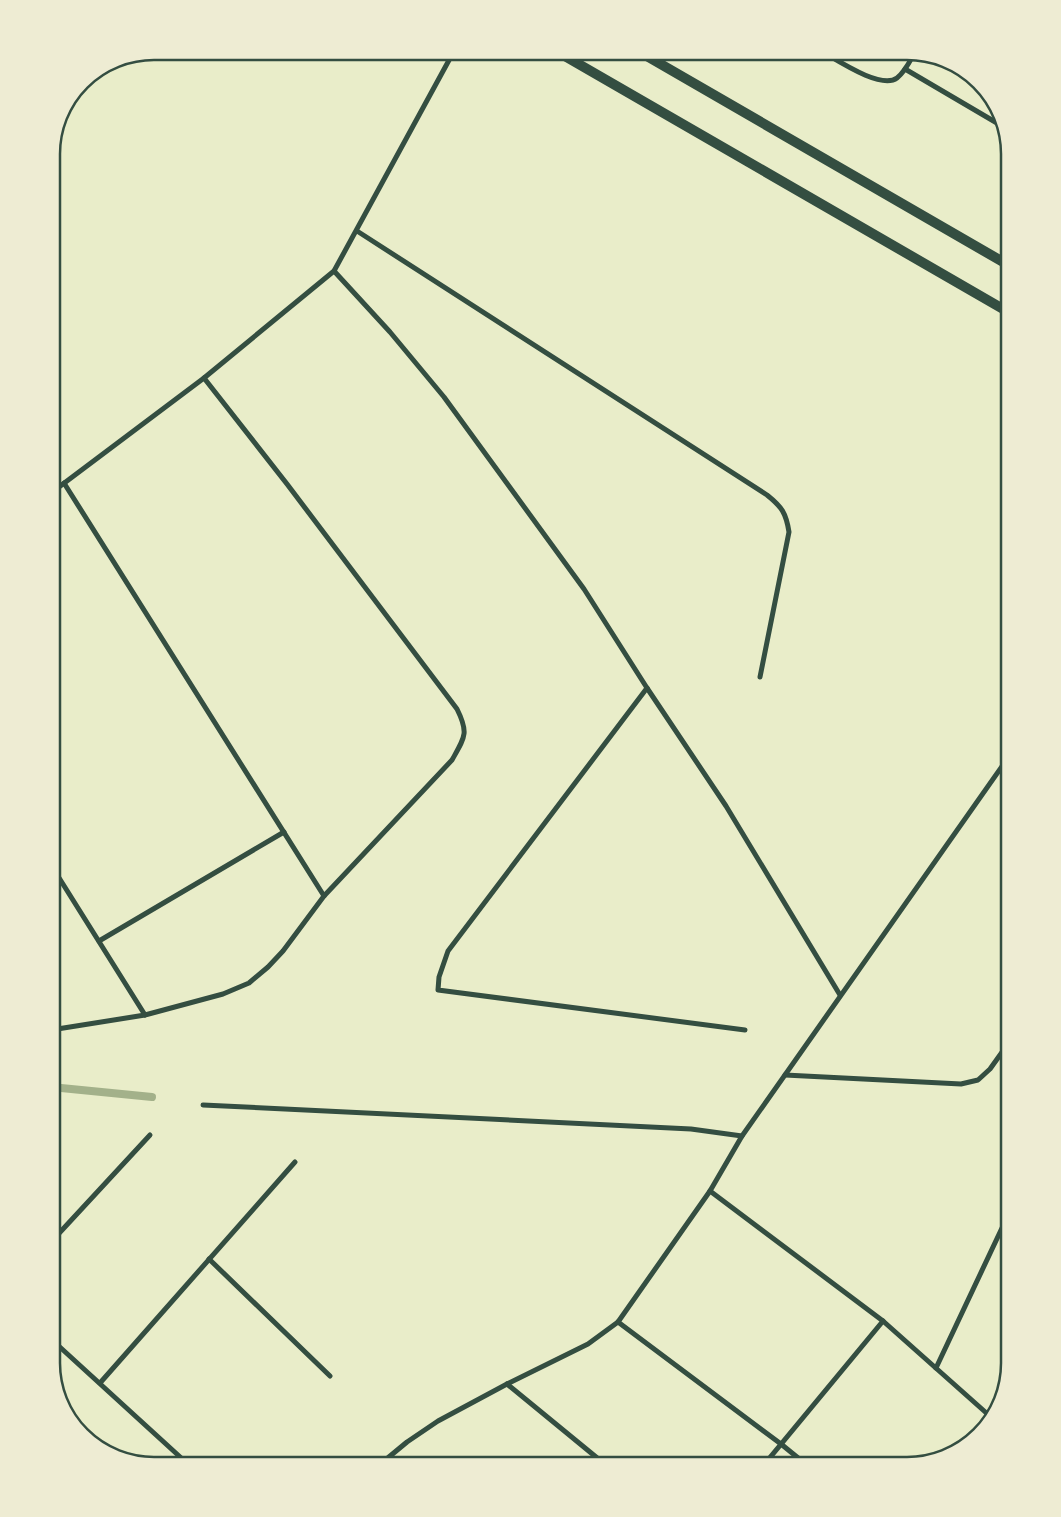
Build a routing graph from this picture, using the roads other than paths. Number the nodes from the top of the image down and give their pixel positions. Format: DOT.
graph roads {
  1 [pos="449,60"];
  2 [pos="572,60"];
  3 [pos="654,60"];
  4 [pos="838,60"];
  5 [pos="910,60"];
  6 [pos="905,69"];
  7 [pos="995,122"];
  8 [pos="357,231"];
  9 [pos="1001,261"];
  10 [pos="334,271"];
  11 [pos="1001,308"];
  12 [pos="204,378"];
  13 [pos="64,484"];
  14 [pos="60,487"];
  15 [pos="760,677"];
  16 [pos="647,688"];
  17 [pos="1001,767"];
  18 [pos="284,832"];
  19 [pos="60,879"];
  20 [pos="324,896"];
  21 [pos="99,941"];
  22 [pos="840,995"];
  23 [pos="145,1015"];
  24 [pos="60,1029"];
  25 [pos="746,1030"];
  26 [pos="1001,1054"];
  27 [pos="785,1075"];
  28 [pos="203,1104"];
  29 [pos="150,1135"];
  30 [pos="742,1136"];
  31 [pos="295,1162"];
  32 [pos="710,1191"];
  33 [pos="1001,1230"];
  34 [pos="60,1232"];
  35 [pos="209,1259"];
  36 [pos="883,1321"];
  37 [pos="618,1322"];
  38 [pos="60,1347"];
  39 [pos="936,1368"];
  40 [pos="330,1376"];
  41 [pos="100,1382"];
  42 [pos="507,1384"];
  43 [pos="986,1413"];
  44 [pos="781,1444"];
  45 [pos="180,1457"];
  46 [pos="389,1457"];
  47 [pos="597,1457"];
  48 [pos="770,1457"];
  49 [pos="797,1457"];
  1 -- 8 [label="street"];
  2 -- 11 [label="main road"];
  3 -- 9 [label="main road"];
  4 -- 6 [label="street"];
  5 -- 6 [label="street"];
  6 -- 7 [label="street"];
  8 -- 10 [label="street"];
  8 -- 15 [label="street"];
  10 -- 12 [label="street"];
  10 -- 16 [label="street"];
  12 -- 13 [label="street"];
  12 -- 20 [label="street"];
  13 -- 14 [label="street"];
  13 -- 18 [label="street"];
  16 -- 22 [label="street"];
  16 -- 25 [label="street"];
  17 -- 22 [label="street"];
  18 -- 20 [label="street"];
  18 -- 21 [label="street"];
  19 -- 21 [label="street"];
  20 -- 23 [label="street"];
  21 -- 23 [label="street"];
  22 -- 27 [label="street"];
  23 -- 24 [label="street"];
  26 -- 27 [label="street"];
  27 -- 30 [label="street"];
  28 -- 30 [label="street"];
  29 -- 34 [label="street"];
  30 -- 32 [label="street"];
  31 -- 35 [label="street"];
  32 -- 36 [label="street"];
  32 -- 37 [label="street"];
  33 -- 39 [label="street"];
  35 -- 40 [label="street"];
  35 -- 41 [label="street"];
  36 -- 39 [label="street"];
  36 -- 44 [label="street"];
  37 -- 42 [label="street"];
  37 -- 44 [label="street"];
  38 -- 41 [label="street"];
  39 -- 43 [label="street"];
  41 -- 45 [label="street"];
  42 -- 46 [label="street"];
  42 -- 47 [label="street"];
  44 -- 48 [label="street"];
  44 -- 49 [label="street"];
}
